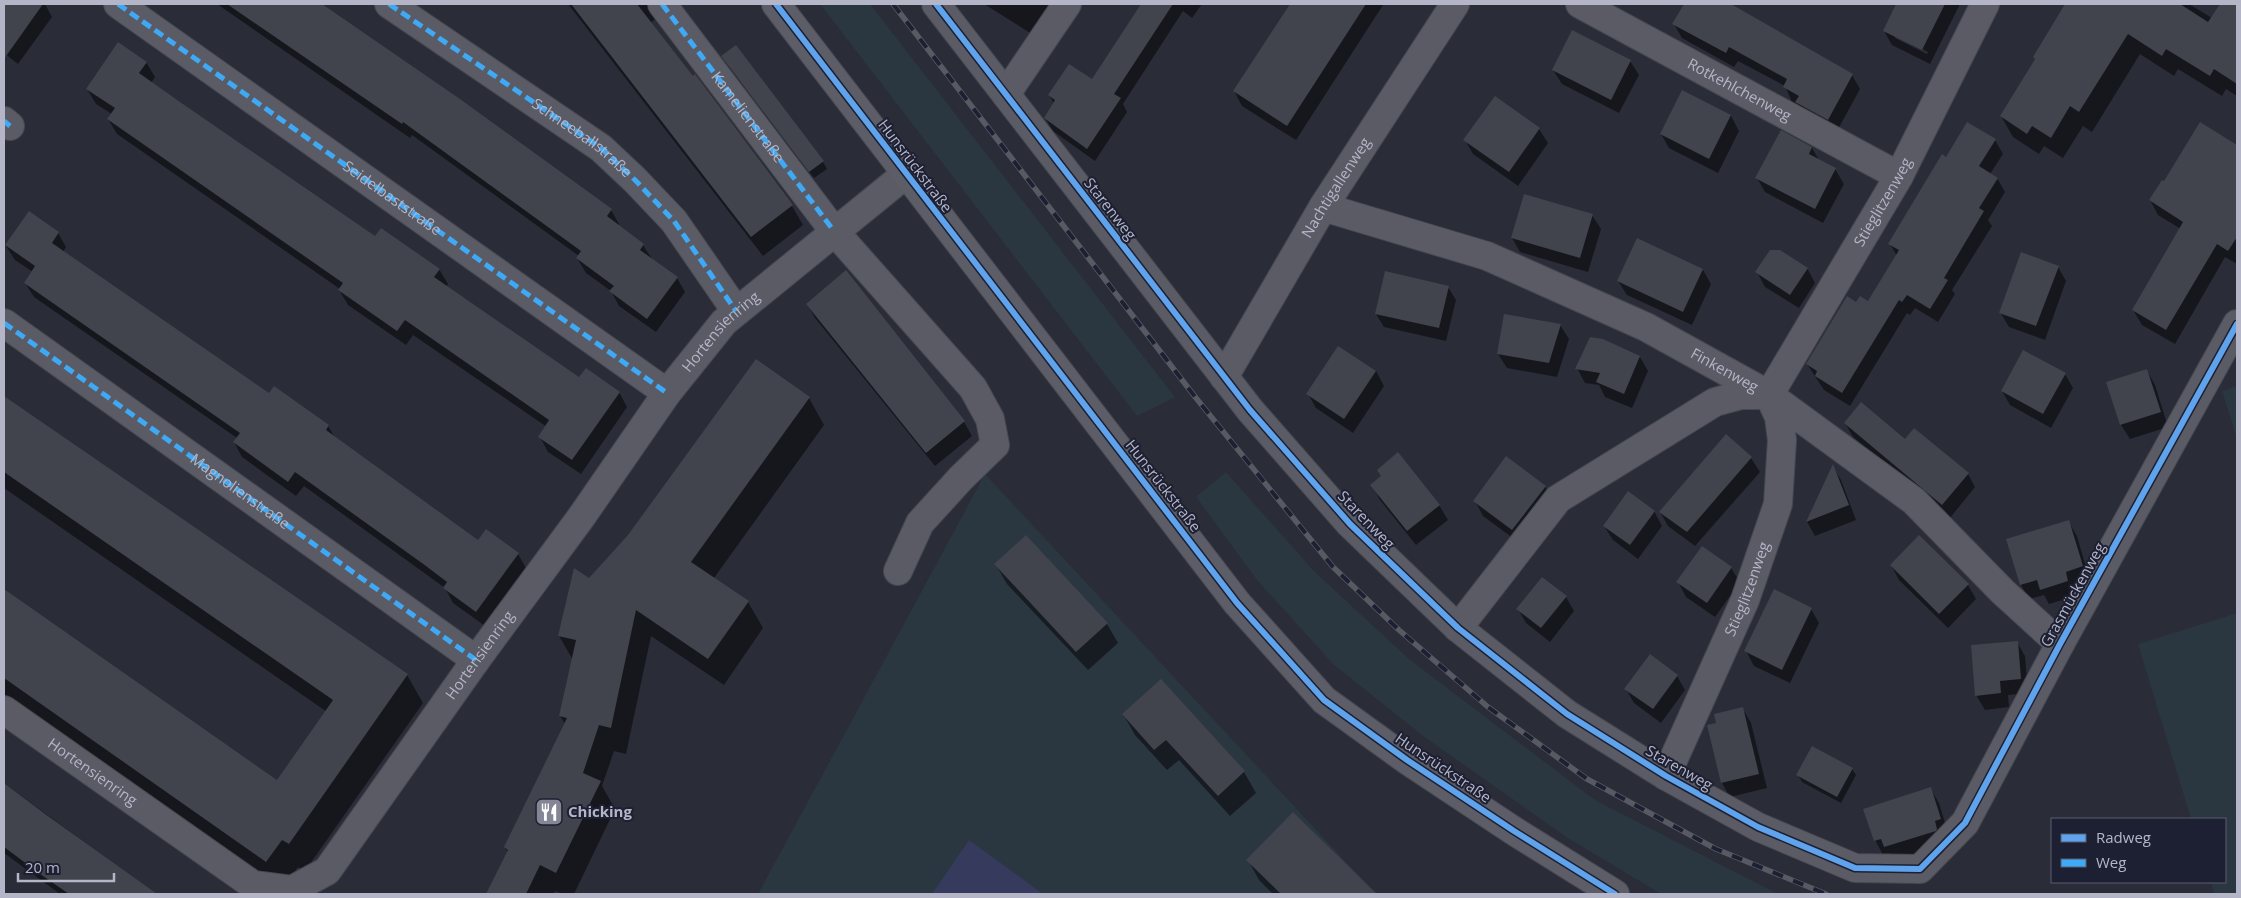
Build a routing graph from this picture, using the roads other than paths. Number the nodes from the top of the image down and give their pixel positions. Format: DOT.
graph roads {
  1 [pos="118,4"];
  2 [pos="390,4"];
  3 [pos="662,4"];
  4 [pos="776,4"];
  5 [pos="936,4"];
  6 [pos="1067,4"];
  7 [pos="1455,4"];
  8 [pos="1580,4"];
  9 [pos="1985,4"];
  10 [pos="1006,94"];
  11 [pos="906,174"];
  12 [pos="1899,176"];
  13 [pos="1323,207"];
  14 [pos="834,231"];
  15 [pos="736,311"];
  16 [pos="4,323"];
  17 [pos="2237,324"];
  18 [pos="1224,377"];
  19 [pos="667,393"];
  20 [pos="1769,394"];
  21 [pos="898,571"];
  22 [pos="1458,628"];
  23 [pos="2060,644"];
  24 [pos="476,660"];
  25 [pos="4,710"];
  26 [pos="1666,776"];
  27 [pos="1920,869"];
  28 [pos="249,889"];
  29 [pos="1615,894"];
  1 -- 19 [label="street, Seidelbaststraße"];
  2 -- 15 [label="street, Schneeballstraße"];
  3 -- 14 [label="street, Kamelienstraße"];
  4 -- 11 [label="main road, Hunsrückstraße"];
  5 -- 10 [label="street, Starenweg"];
  6 -- 10 [label="street"];
  7 -- 13 [label="street, Nachtigallenweg"];
  8 -- 12 [label="street, Rotkehlchenweg"];
  9 -- 12 [label="street, Stieglitzenweg"];
  10 -- 18 [label="street, Starenweg"];
  11 -- 14 [label="street, Hortensienring"];
  11 -- 29 [label="main road, Hunsrückstraße"];
  12 -- 20 [label="street, Stieglitzenweg"];
  13 -- 18 [label="street, Nachtigallenweg"];
  13 -- 20 [label="street, Finkenweg"];
  14 -- 15 [label="street, Hortensienring"];
  14 -- 21 [label="street, Kamelienstraße"];
  15 -- 19 [label="street, Hortensienring"];
  16 -- 24 [label="street, Magnolienstraße"];
  17 -- 23 [label="street, Grasmückenweg"];
  18 -- 22 [label="street, Starenweg"];
  19 -- 24 [label="street, Hortensienring"];
  20 -- 22 [label="street"];
  20 -- 23 [label="street, Finkenweg"];
  20 -- 26 [label="street, Stieglitzenweg"];
  22 -- 26 [label="street, Starenweg"];
  23 -- 27 [label="street, Grasmückenweg"];
  24 -- 28 [label="street, Hortensienring"];
  25 -- 28 [label="street, Hortensienring"];
  26 -- 27 [label="street, Starenweg"];
}
